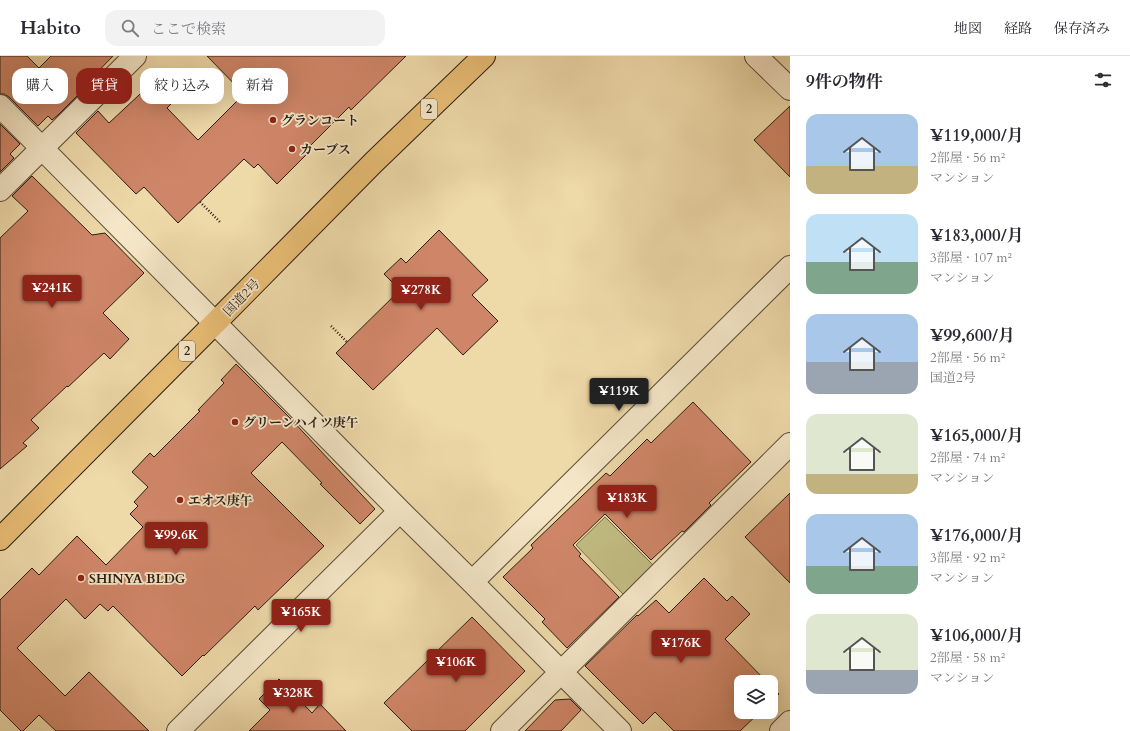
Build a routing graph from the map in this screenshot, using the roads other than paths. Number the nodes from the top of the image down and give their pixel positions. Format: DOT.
graph roads {
  1 [pos="135,56"];
  2 [pos="484,56"];
  3 [pos="756,56"];
  4 [pos="790,89"];
  5 [pos="0,106"];
  6 [pos="42,148"];
  7 [pos="0,190"];
  8 [pos="790,267"];
  9 [pos="216,323"];
  10 [pos="790,444"];
  11 [pos="400,511"];
  12 [pos="0,539"];
  13 [pos="472,582"];
  14 [pos="561,672"];
  15 [pos="790,722"];
  16 [pos="178,731"];
  17 [pos="502,731"];
  18 [pos="620,731"];
  19 [pos="780,731"];
  1 -- 6 [label="street"];
  2 -- 9 [label="highway, 国道2号 / 2"];
  3 -- 4 [label="street"];
  5 -- 6 [label="street"];
  6 -- 7 [label="street"];
  6 -- 9 [label="street"];
  8 -- 13 [label="street"];
  9 -- 11 [label="street"];
  9 -- 12 [label="highway, 国道2号 / 2"];
  10 -- 14 [label="street"];
  11 -- 13 [label="street"];
  11 -- 16 [label="street"];
  13 -- 14 [label="street"];
  14 -- 17 [label="street"];
  14 -- 18 [label="street"];
  15 -- 19 [label="street"];
}
